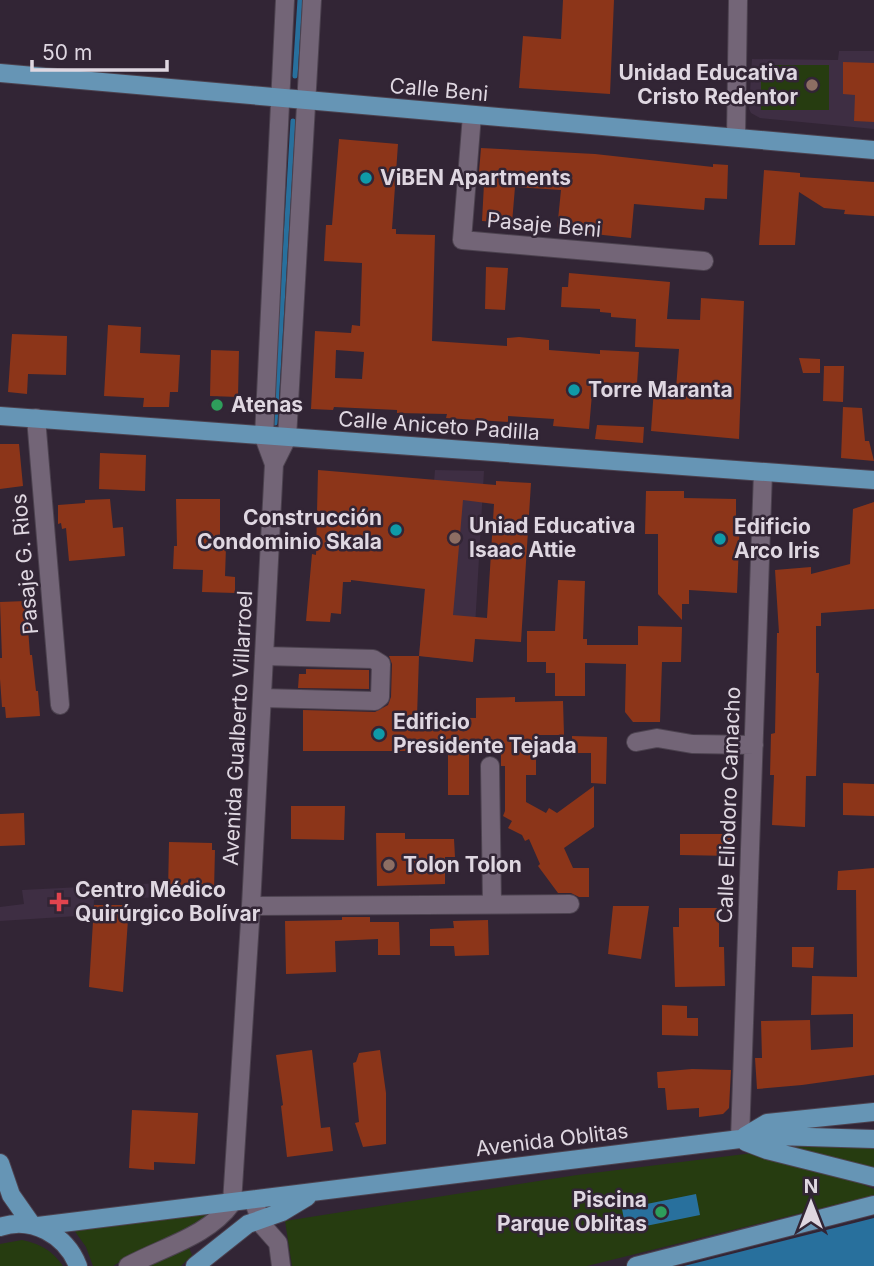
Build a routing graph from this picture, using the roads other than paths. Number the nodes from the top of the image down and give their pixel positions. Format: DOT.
graph roads {
  1 [pos="285,0"];
  2 [pos="312,0"];
  3 [pos="738,0"];
  4 [pos="0,73"];
  5 [pos="280,99"];
  6 [pos="306,101"];
  7 [pos="472,116"];
  8 [pos="736,137"];
  9 [pos="874,150"];
  10 [pos="704,261"];
  11 [pos="0,416"];
  12 [pos="36,418"];
  13 [pos="264,437"];
  14 [pos="286,438"];
  15 [pos="274,464"];
  16 [pos="763,472"];
  17 [pos="874,480"];
  18 [pos="265,656"];
  19 [pos="263,698"];
  20 [pos="60,705"];
  21 [pos="636,742"];
  22 [pos="754,744"];
  23 [pos="490,766"];
  24 [pos="492,904"];
  25 [pos="570,904"];
  26 [pos="251,906"];
  27 [pos="874,1112"];
  28 [pos="740,1139"];
  29 [pos="874,1139"];
  30 [pos="0,1163"];
  31 [pos="874,1177"];
  32 [pos="314,1193"];
  33 [pos="253,1200"];
  34 [pos="232,1203"];
  35 [pos="874,1205"];
  36 [pos="261,1222"];
  37 [pos="35,1226"];
  38 [pos="0,1227"];
  39 [pos="78,1266"];
  40 [pos="128,1266"];
  41 [pos="195,1266"];
  42 [pos="281,1266"];
  43 [pos="636,1266"];
  1 -- 5 [label="street, Avenida Gualberto Villarroel"];
  2 -- 6 [label="street, Avenida Gualberto Villarroel"];
  3 -- 8 [label="street"];
  4 -- 5 [label="main road, Calle Beni"];
  5 -- 6 [label="main road, Calle Beni"];
  5 -- 13 [label="street, Avenida Gualberto Villarroel"];
  6 -- 7 [label="main road, Calle Beni"];
  6 -- 14 [label="street, Avenida Gualberto Villarroel"];
  7 -- 8 [label="main road, Calle Beni"];
  7 -- 10 [label="street, Pasaje Beni"];
  8 -- 9 [label="main road, Calle Beni"];
  11 -- 12 [label="main road, Calle Aniceto Padilla"];
  12 -- 13 [label="main road, Calle Aniceto Padilla"];
  12 -- 20 [label="street, Pasaje G. Rios"];
  13 -- 14 [label="main road, Calle Aniceto Padilla"];
  13 -- 15 [label="street, Avenida Gualberto Villarroel"];
  14 -- 15 [label="street, Avenida Gualberto Villarroel"];
  14 -- 16 [label="main road, Calle Aniceto Padilla"];
  15 -- 18 [label="street, Avenida Gualberto Villarroel"];
  16 -- 17 [label="main road, Calle Aniceto Padilla"];
  16 -- 22 [label="street, Calle Eliodoro Camacho"];
  18 -- 19 [label="street, Avenida Gualberto Villarroel"];
  18 -- 19 [label="street"];
  19 -- 26 [label="street, Avenida Gualberto Villarroel"];
  21 -- 22 [label="street"];
  22 -- 28 [label="street, Calle Eliodoro Camacho"];
  23 -- 24 [label="street"];
  24 -- 25 [label="street"];
  24 -- 26 [label="street"];
  26 -- 34 [label="street, Avenida Gualberto Villarroel"];
  27 -- 28 [label="main road, Avenida Oblitas"];
  28 -- 29 [label="main road"];
  28 -- 31 [label="main road"];
  28 -- 32 [label="main road, Avenida Oblitas"];
  30 -- 37 [label="main road"];
  32 -- 33 [label="main road, Avenida Oblitas"];
  32 -- 36 [label="main road"];
  33 -- 34 [label="main road, Avenida Oblitas"];
  33 -- 36 [label="street"];
  34 -- 37 [label="main road, Avenida Oblitas"];
  34 -- 40 [label="street"];
  35 -- 43 [label="main road"];
  36 -- 41 [label="main road"];
  36 -- 42 [label="street"];
  37 -- 38 [label="main road, Avenida Oblitas"];
  37 -- 39 [label="main road"];
}
